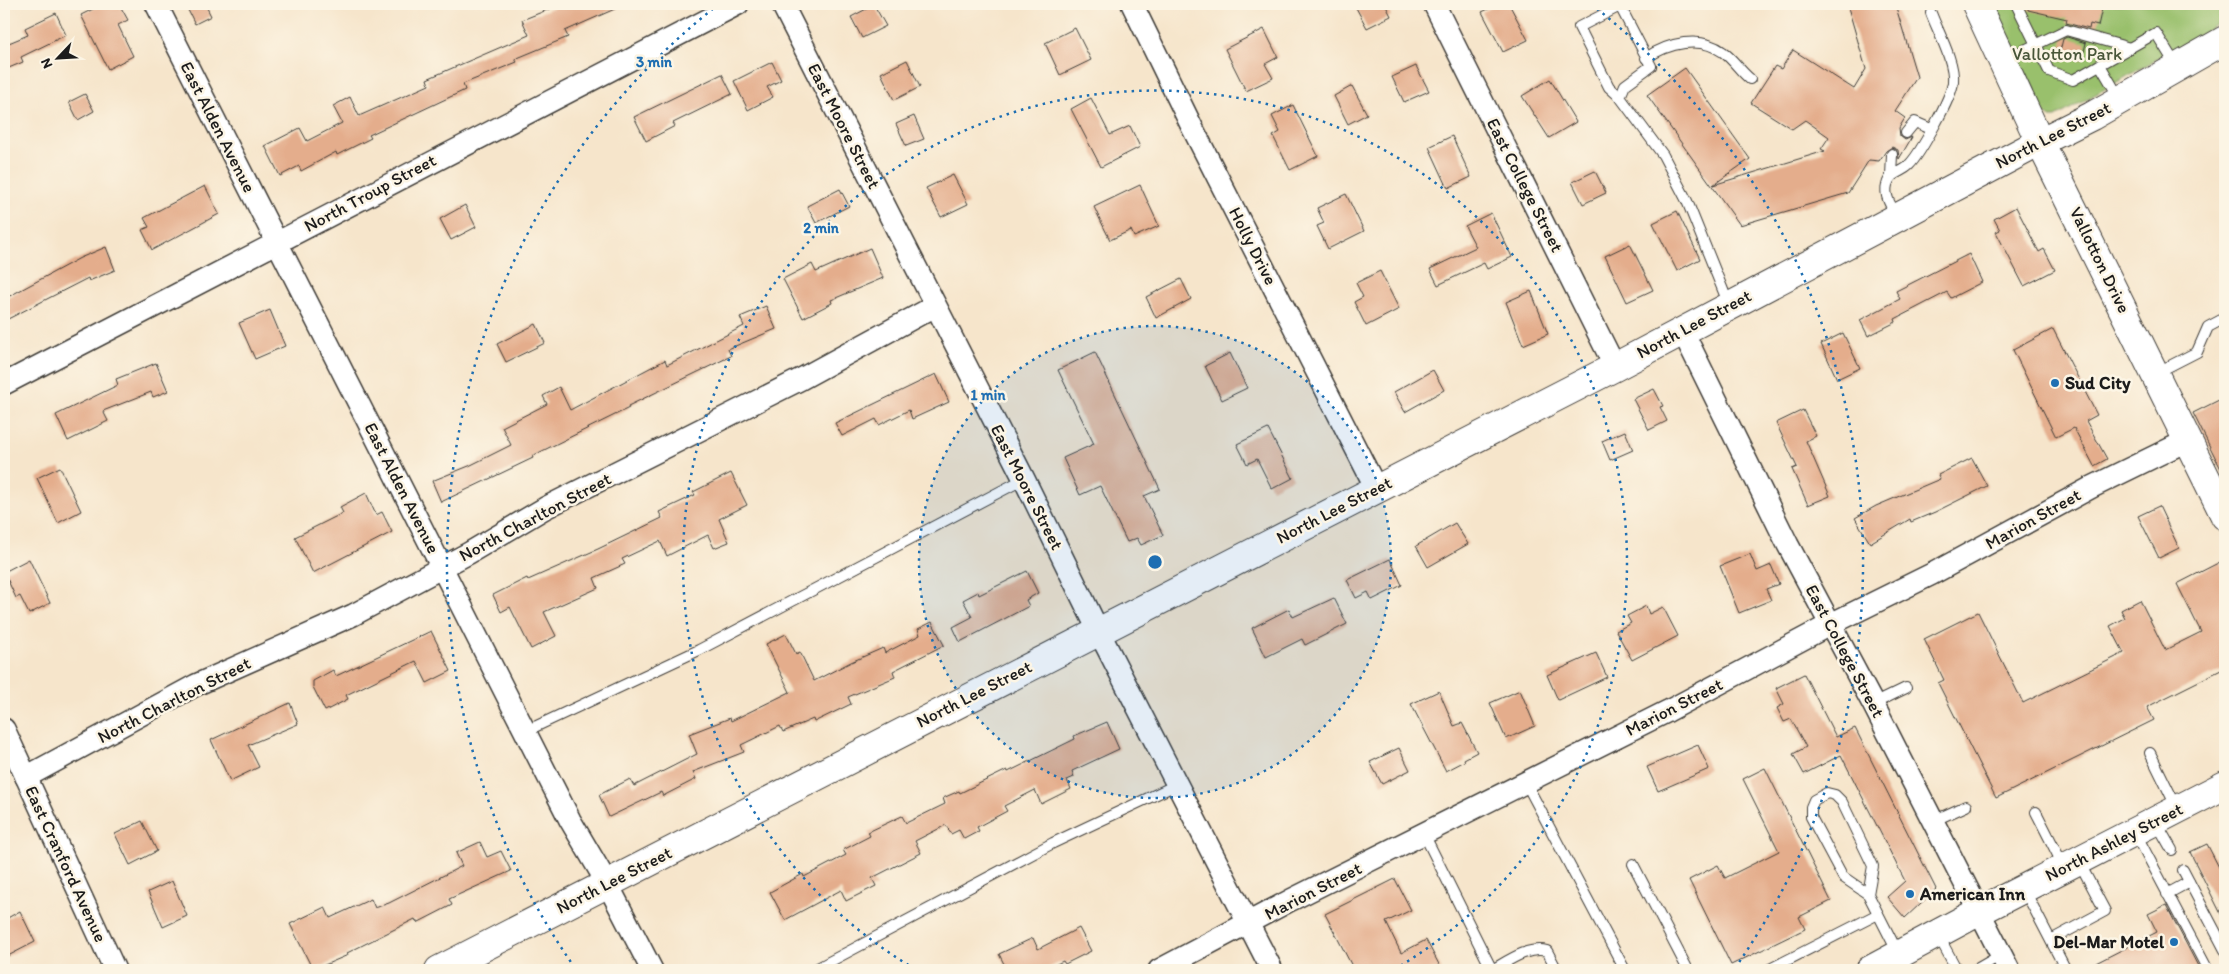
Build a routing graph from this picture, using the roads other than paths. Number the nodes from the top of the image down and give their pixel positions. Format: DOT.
graph roads {
  1 [pos="156,4"];
  2 [pos="738,4"];
  3 [pos="782,4"];
  4 [pos="1132,4"];
  5 [pos="1434,4"];
  6 [pos="1976,4"];
  7 [pos="2016,4"];
  8 [pos="1931,13"];
  9 [pos="2225,40"];
  10 [pos="2036,45"];
  11 [pos="2130,48"];
  12 [pos="1646,58"];
  13 [pos="2003,61"];
  14 [pos="2100,65"];
  15 [pos="2177,68"];
  16 [pos="1750,79"];
  17 [pos="1620,97"];
  18 [pos="2121,100"];
  19 [pos="1931,128"];
  20 [pos="1906,133"];
  21 [pos="2040,142"];
  22 [pos="1892,154"];
  23 [pos="1891,176"];
  24 [pos="1897,217"];
  25 [pos="276,243"];
  26 [pos="935,306"];
  27 [pos="1729,306"];
  28 [pos="2225,318"];
  29 [pos="1682,330"];
  30 [pos="1615,367"];
  31 [pos="2155,373"];
  32 [pos="4,384"];
  33 [pos="2188,440"];
  34 [pos="1024,479"];
  35 [pos="1376,488"];
  36 [pos="2222,502"];
  37 [pos="443,566"];
  38 [pos="1831,624"];
  39 [pos="1098,630"];
  40 [pos="1906,688"];
  41 [pos="1873,704"];
  42 [pos="4,730"];
  43 [pos="526,731"];
  44 [pos="2150,752"];
  45 [pos="26,777"];
  46 [pos="1526,783"];
  47 [pos="1178,784"];
  48 [pos="2223,791"];
  49 [pos="1966,806"];
  50 [pos="2036,812"];
  51 [pos="2156,820"];
  52 [pos="1933,821"];
  53 [pos="1424,834"];
  54 [pos="2172,850"];
  55 [pos="1633,864"];
  56 [pos="2071,864"];
  57 [pos="2183,870"];
  58 [pos="2189,882"];
  59 [pos="607,883"];
  60 [pos="2023,888"];
  61 [pos="1868,894"];
  62 [pos="2167,894"];
  63 [pos="1978,912"];
  64 [pos="1878,914"];
  65 [pos="1249,924"];
  66 [pos="1938,934"];
  67 [pos="2051,940"];
  68 [pos="2225,950"];
  69 [pos="2005,963"];
  70 [pos="1885,965"];
  71 [pos="115,970"];
  72 [pos="439,970"];
  73 [pos="652,970"];
  74 [pos="814,970"];
  75 [pos="1158,970"];
  76 [pos="1272,970"];
  77 [pos="1492,970"];
  78 [pos="1557,970"];
  79 [pos="1625,970"];
  80 [pos="1688,970"];
  81 [pos="1768,970"];
  82 [pos="1957,970"];
  83 [pos="1975,970"];
  84 [pos="2066,970"];
  85 [pos="2208,970"];
  1 -- 25 [label="street, East Alden Avenue"];
  2 -- 25 [label="street, North Troup Street"];
  3 -- 26 [label="street, East Moore Street"];
  4 -- 35 [label="street, Holly Drive"];
  5 -- 30 [label="street, East College Street"];
  6 -- 13 [label="street, Vallotton Drive"];
  7 -- 10 [label="lane"];
  8 -- 19 [label="lane"];
  9 -- 15 [label="street, North Lee Street"];
  10 -- 11 [label="lane"];
  10 -- 13 [label="lane"];
  10 -- 14 [label="lane"];
  11 -- 14 [label="lane"];
  11 -- 15 [label="lane"];
  12 -- 16 [label="lane"];
  12 -- 17 [label="lane"];
  12 -- 17 [label="lane"];
  13 -- 21 [label="street, Vallotton Drive"];
  14 -- 18 [label="lane"];
  15 -- 18 [label="street, North Lee Street"];
  17 -- 27 [label="lane"];
  18 -- 21 [label="street, North Lee Street"];
  19 -- 20 [label="lane"];
  19 -- 23 [label="lane"];
  21 -- 24 [label="street, North Lee Street"];
  21 -- 31 [label="street, Vallotton Drive"];
  22 -- 23 [label="lane"];
  23 -- 24 [label="lane"];
  24 -- 27 [label="street, North Lee Street"];
  25 -- 32 [label="street, North Troup Street"];
  25 -- 37 [label="street, East Alden Avenue"];
  26 -- 34 [label="street, East Moore Street"];
  26 -- 37 [label="street, North Charlton Street"];
  27 -- 29 [label="street, North Lee Street"];
  28 -- 31 [label="lane"];
  29 -- 30 [label="street, North Lee Street"];
  29 -- 38 [label="street, East College Street"];
  30 -- 35 [label="street, North Lee Street"];
  31 -- 33 [label="street, Vallotton Drive"];
  33 -- 36 [label="street, Vallotton Drive"];
  33 -- 38 [label="street, Marion Street"];
  34 -- 39 [label="street, East Moore Street"];
  34 -- 43 [label="lane"];
  35 -- 39 [label="street, North Lee Street"];
  37 -- 43 [label="street, East Alden Avenue"];
  37 -- 45 [label="street, North Charlton Street"];
  38 -- 41 [label="street, East College Street"];
  38 -- 46 [label="street, Marion Street"];
  39 -- 47 [label="street, East Moore Street"];
  39 -- 59 [label="street, North Lee Street"];
  40 -- 41 [label="lane"];
  41 -- 52 [label="street, East College Street"];
  42 -- 45 [label="street, East Cranford Avenue"];
  43 -- 59 [label="street, East Alden Avenue"];
  44 -- 51 [label="lane"];
  45 -- 71 [label="street, East Cranford Avenue"];
  46 -- 53 [label="street, Marion Street"];
  46 -- 79 [label="lane"];
  47 -- 65 [label="street, East Moore Street"];
  47 -- 74 [label="lane"];
  48 -- 51 [label="street, North Ashley Street"];
  49 -- 52 [label="lane"];
  50 -- 56 [label="lane"];
  51 -- 54 [label="lane"];
  51 -- 56 [label="street, North Ashley Street"];
  51 -- 62 [label="lane"];
  52 -- 63 [label="street, East College Street"];
  53 -- 65 [label="street, Marion Street"];
  53 -- 77 [label="lane"];
  55 -- 80 [label="lane"];
  56 -- 60 [label="street, North Ashley Street"];
  56 -- 67 [label="lane"];
  57 -- 58 [label="lane"];
  58 -- 62 [label="lane"];
  58 -- 68 [label="lane"];
  59 -- 72 [label="street, North Lee Street"];
  59 -- 73 [label="street, East Alden Avenue"];
  60 -- 63 [label="street, North Ashley Street"];
  60 -- 67 [label="lane"];
  61 -- 61 [label="lane"];
  61 -- 64 [label="lane"];
  62 -- 85 [label="lane"];
  63 -- 66 [label="street, North Ashley Street"];
  63 -- 69 [label="street, East College Street"];
  64 -- 70 [label="lane"];
  64 -- 81 [label="lane"];
  65 -- 75 [label="street, Marion Street"];
  65 -- 76 [label="street, East Moore Street"];
  66 -- 70 [label="street, North Ashley Street"];
  66 -- 82 [label="lane"];
  67 -- 84 [label="lane"];
  69 -- 83 [label="lane"];
  77 -- 78 [label="lane"];
}
